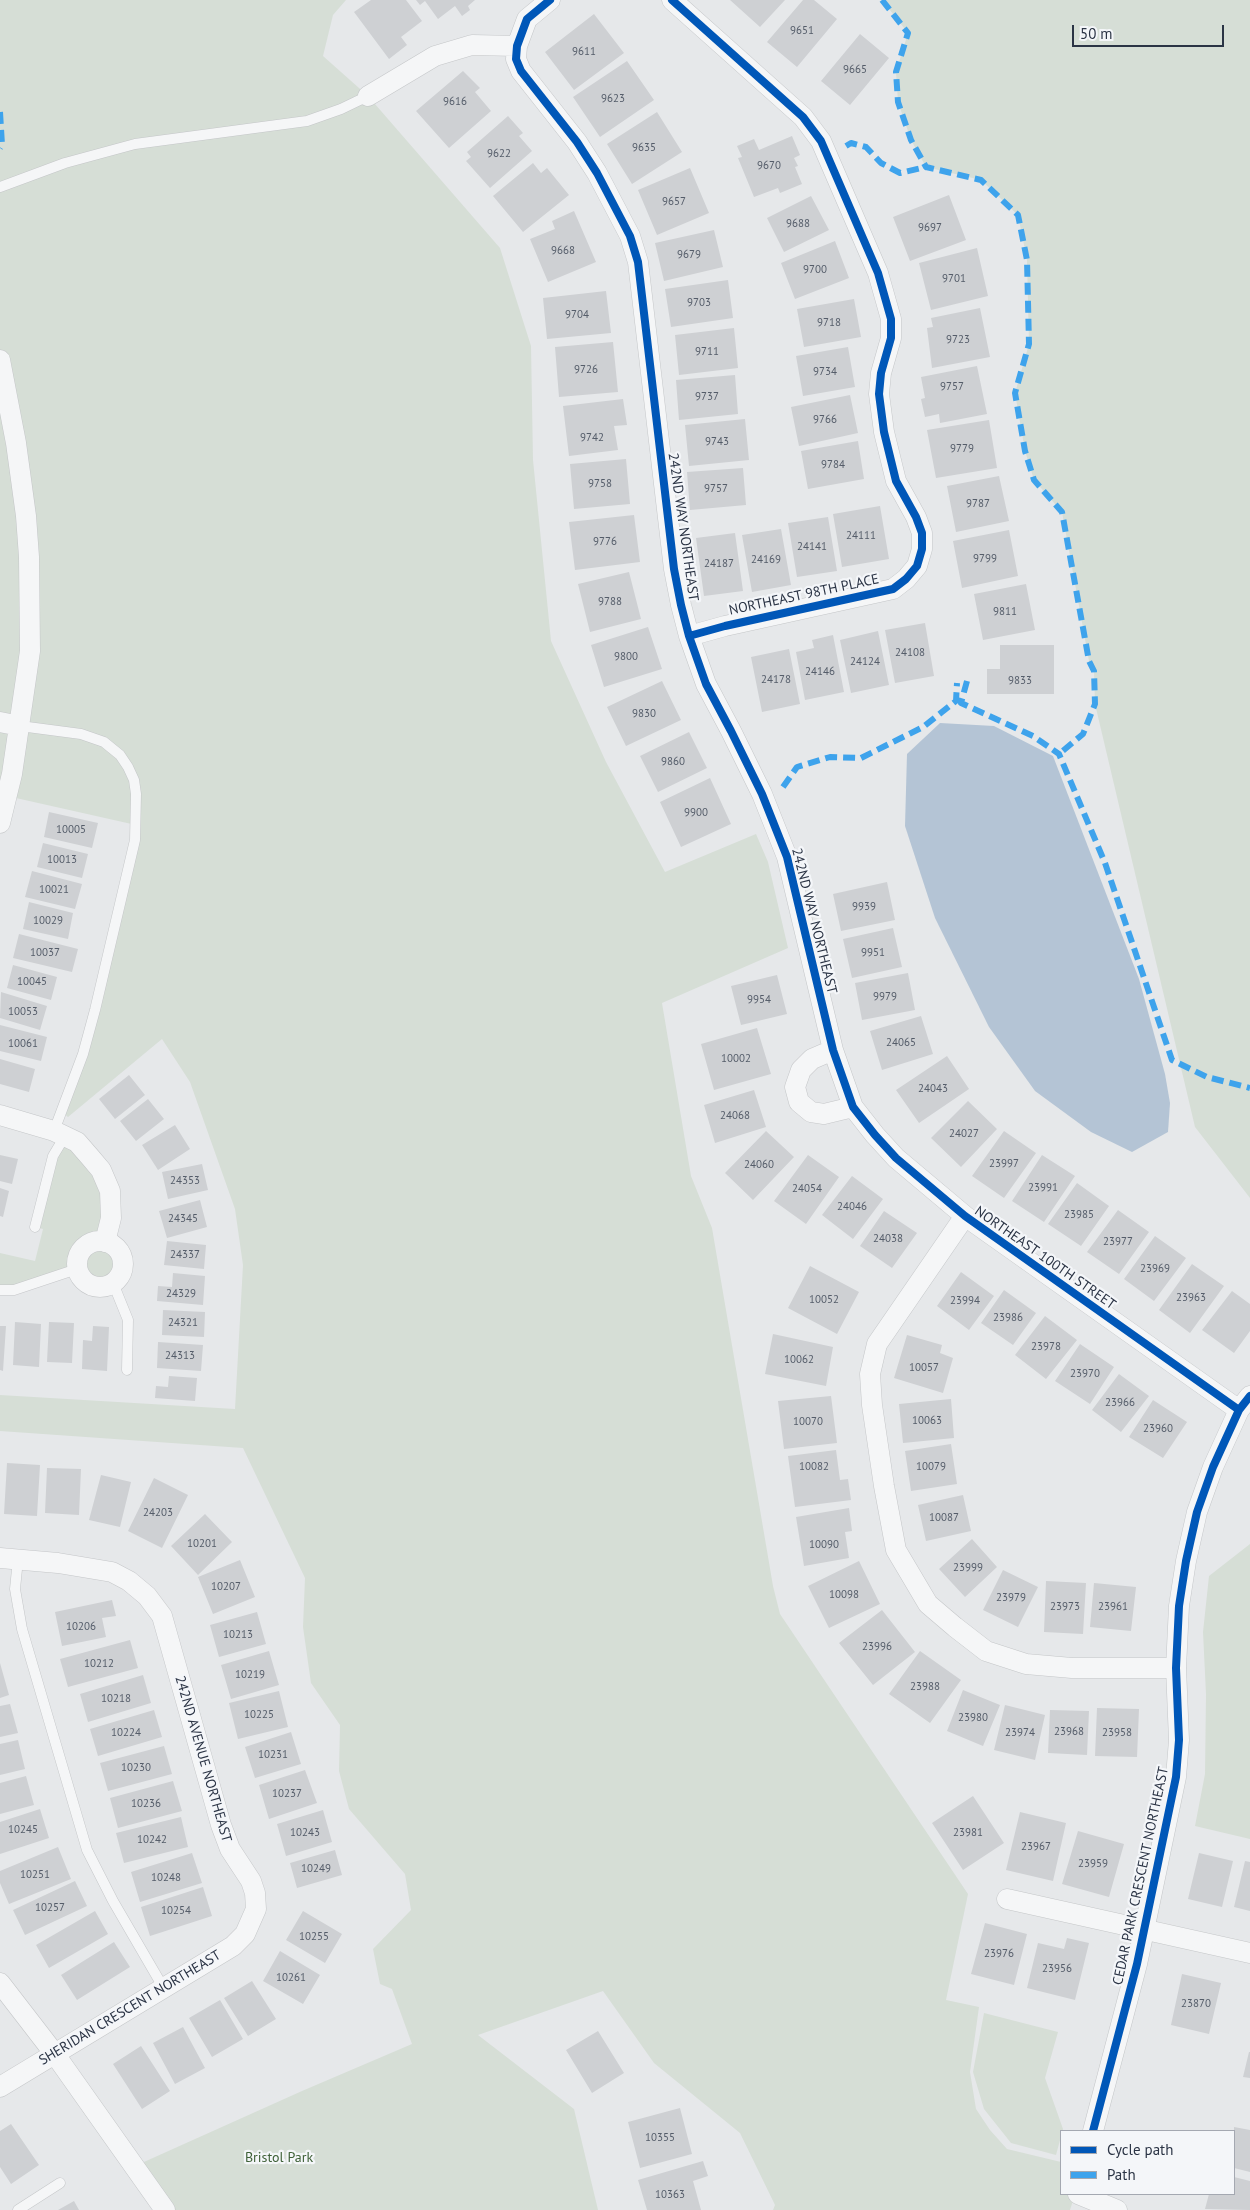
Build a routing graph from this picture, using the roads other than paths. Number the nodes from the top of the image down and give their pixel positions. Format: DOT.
graph roads {
  1 [pos="550,0"];
  2 [pos="672,0"];
  3 [pos="517,46"];
  4 [pos="368,96"];
  5 [pos="0,187"];
  6 [pos="0,360"];
  7 [pos="689,636"];
  8 [pos="10,724"];
  9 [pos="0,823"];
  10 [pos="833,1050"];
  11 [pos="854,1107"];
  12 [pos="0,1114"];
  13 [pos="59,1133"];
  14 [pos="965,1216"];
  15 [pos="35,1227"];
  16 [pos="105,1242"];
  17 [pos="77,1269"];
  18 [pos="113,1283"];
  19 [pos="0,1290"];
  20 [pos="127,1370"];
  21 [pos="1245,1403"];
  22 [pos="9,1559"];
  23 [pos="1176,1668"];
  24 [pos="1007,1899"];
  25 [pos="252,1921"];
  26 [pos="1144,1930"];
  27 [pos="1250,1953"];
  28 [pos="0,1983"];
  29 [pos="163,1987"];
  30 [pos="54,2053"];
  31 [pos="0,2086"];
  32 [pos="1093,2130"];
  33 [pos="60,2183"];
  34 [pos="1076,2195"];
  35 [pos="1079,2195"];
  36 [pos="18,2210"];
  37 [pos="165,2210"];
  38 [pos="1070,2210"];
  39 [pos="1117,2210"];
  1 -- 3 [label="street"];
  2 -- 7 [label="street, NORTHEAST 98TH PLACE"];
  3 -- 4 [label="street"];
  3 -- 7 [label="street, 242ND WAY NORTHEAST"];
  4 -- 5 [label="lane"];
  6 -- 8 [label="street"];
  7 -- 10 [label="street, 242ND WAY NORTHEAST"];
  8 -- 9 [label="street"];
  8 -- 13 [label="lane"];
  10 -- 11 [label="street, 242ND WAY NORTHEAST"];
  10 -- 11 [label="street"];
  11 -- 14 [label="street, NORTHEAST 100TH STREET"];
  12 -- 13 [label="street"];
  13 -- 15 [label="lane"];
  13 -- 16 [label="street"];
  14 -- 21 [label="street, NORTHEAST 100TH STREET"];
  14 -- 23 [label="street"];
  16 -- 17 [label="street"];
  16 -- 18 [label="street"];
  17 -- 18 [label="street"];
  17 -- 19 [label="lane"];
  18 -- 20 [label="lane"];
  21 -- 23 [label="street, CEDAR PARK CRESCENT NORTHEAST"];
  22 -- 25 [label="street, 242ND AVENUE NORTHEAST"];
  22 -- 29 [label="lane"];
  23 -- 26 [label="street, CEDAR PARK CRESCENT NORTHEAST"];
  24 -- 26 [label="street"];
  25 -- 29 [label="street, SHERIDAN CRESCENT NORTHEAST"];
  26 -- 27 [label="street"];
  26 -- 32 [label="street, CEDAR PARK CRESCENT NORTHEAST"];
  28 -- 30 [label="street"];
  29 -- 30 [label="street, SHERIDAN CRESCENT NORTHEAST"];
  30 -- 31 [label="street, SHERIDAN CRESCENT NORTHEAST"];
  30 -- 37 [label="street"];
  33 -- 36 [label="lane"];
  34 -- 38 [label="street"];
  35 -- 39 [label="street"];
}
